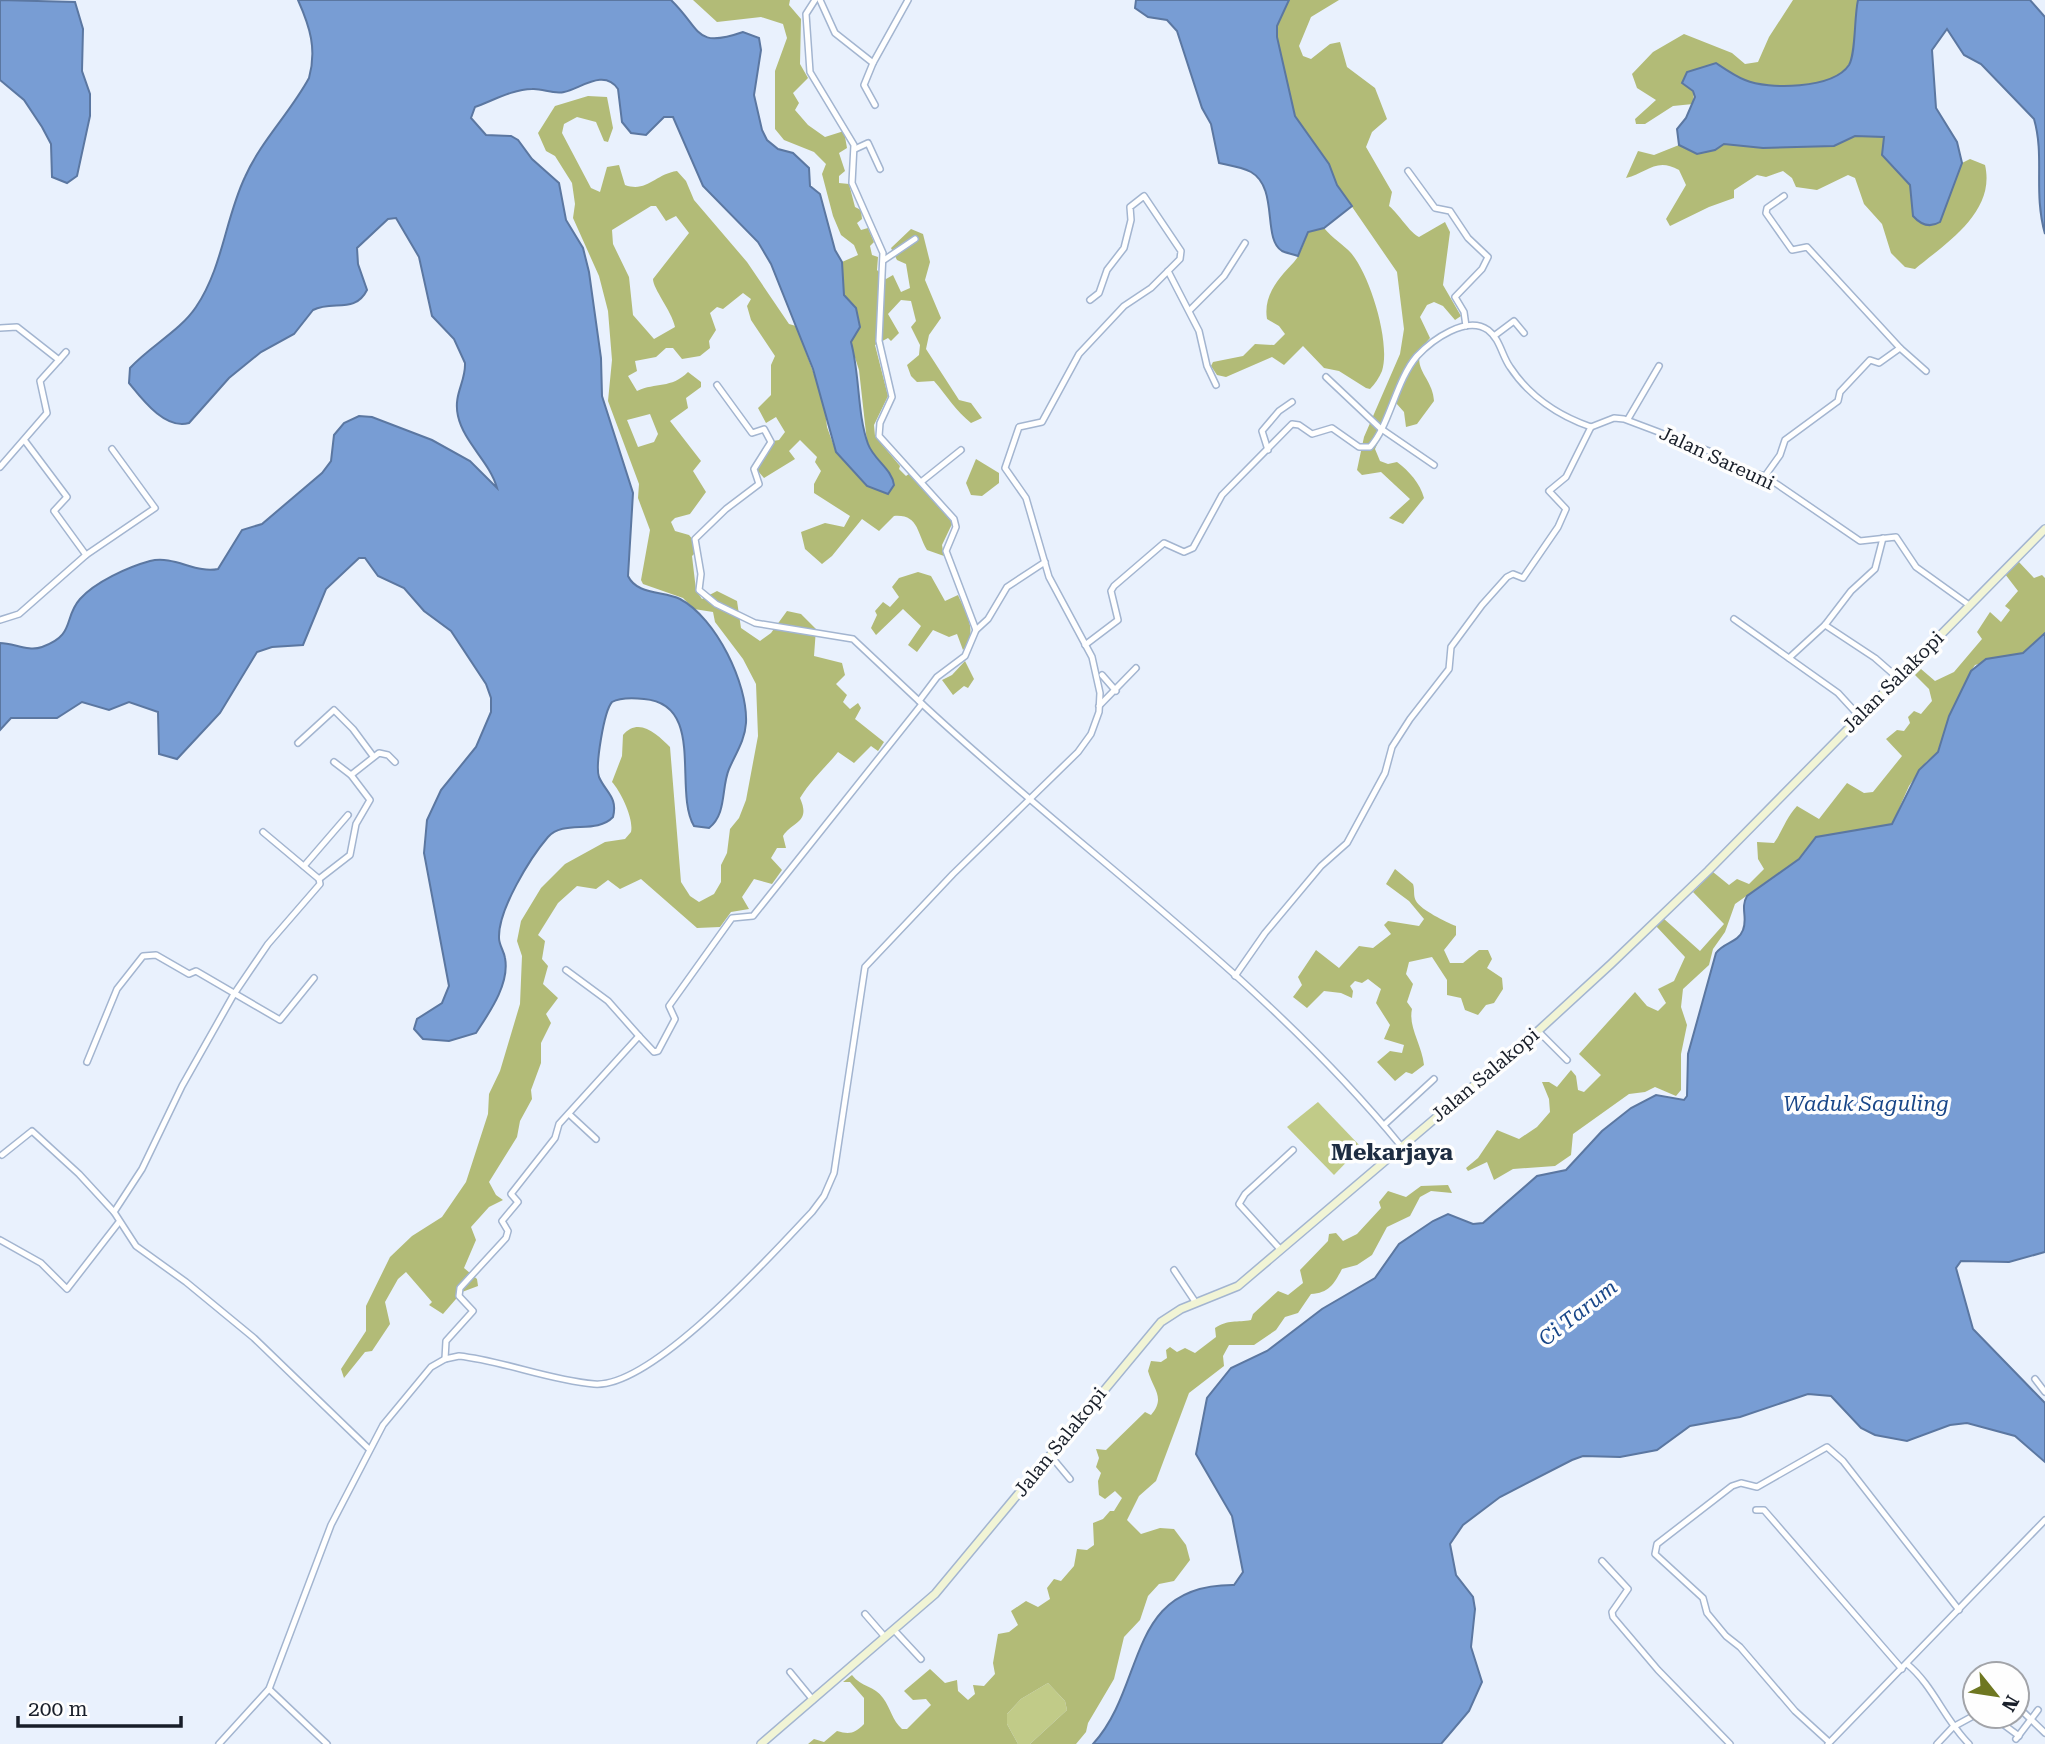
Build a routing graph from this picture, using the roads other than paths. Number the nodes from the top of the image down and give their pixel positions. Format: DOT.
graph roads {
  1 [pos="815,0"];
  2 [pos="820,0"];
  3 [pos="908,0"];
  4 [pos="873,63"];
  5 [pos="875,105"];
  6 [pos="855,149"];
  7 [pos="880,169"];
  8 [pos="1408,172"];
  9 [pos="1784,196"];
  10 [pos="915,239"];
  11 [pos="1245,243"];
  12 [pos="884,260"];
  13 [pos="1168,271"];
  14 [pos="1090,300"];
  15 [pos="1190,310"];
  16 [pos="1466,326"];
  17 [pos="0,328"];
  18 [pos="1524,333"];
  19 [pos="1494,336"];
  20 [pos="1900,348"];
  21 [pos="66,352"];
  22 [pos="59,360"];
  23 [pos="1659,366"];
  24 [pos="1926,371"];
  25 [pos="1326,377"];
  26 [pos="717,385"];
  27 [pos="1216,385"];
  28 [pos="1292,402"];
  29 [pos="1628,419"];
  30 [pos="1591,427"];
  31 [pos="1380,428"];
  32 [pos="25,442"];
  33 [pos="112,449"];
  34 [pos="961,450"];
  35 [pos="1268,450"];
  36 [pos="1434,465"];
  37 [pos="0,467"];
  38 [pos="1765,476"];
  39 [pos="921,482"];
  40 [pos="2045,529"];
  41 [pos="1883,538"];
  42 [pos="86,555"];
  43 [pos="1045,562"];
  44 [pos="1969,605"];
  45 [pos="0,620"];
  46 [pos="1734,620"];
  47 [pos="1825,625"];
  48 [pos="976,630"];
  49 [pos="1086,645"];
  50 [pos="1789,659"];
  51 [pos="1136,668"];
  52 [pos="1102,676"];
  53 [pos="1899,679"];
  54 [pos="1116,691"];
  55 [pos="920,702"];
  56 [pos="1100,706"];
  57 [pos="1860,717"];
  58 [pos="298,743"];
  59 [pos="373,756"];
  60 [pos="334,762"];
  61 [pos="395,762"];
  62 [pos="351,775"];
  63 [pos="1030,797"];
  64 [pos="348,815"];
  65 [pos="263,831"];
  66 [pos="304,866"];
  67 [pos="319,879"];
  68 [pos="566,970"];
  69 [pos="1235,975"];
  70 [pos="314,978"];
  71 [pos="234,994"];
  72 [pos="1538,1031"];
  73 [pos="639,1037"];
  74 [pos="1567,1060"];
  75 [pos="87,1062"];
  76 [pos="1434,1079"];
  77 [pos="569,1114"];
  78 [pos="1384,1125"];
  79 [pos="596,1139"];
  80 [pos="1401,1146"];
  81 [pos="1293,1150"];
  82 [pos="2,1156"];
  83 [pos="114,1212"];
  84 [pos="119,1222"];
  85 [pos="0,1240"];
  86 [pos="1280,1250"];
  87 [pos="1174,1270"];
  88 [pos="1196,1303"];
  89 [pos="445,1359"];
  90 [pos="2035,1380"];
  91 [pos="2045,1392"];
  92 [pos="369,1449"];
  93 [pos="1050,1455"];
  94 [pos="1070,1479"];
  95 [pos="1756,1510"];
  96 [pos="2045,1520"];
  97 [pos="1602,1562"];
  98 [pos="1959,1610"];
  99 [pos="865,1614"];
  100 [pos="894,1630"];
  101 [pos="885,1637"];
  102 [pos="921,1659"];
  103 [pos="1904,1666"];
  104 [pos="790,1672"];
  105 [pos="269,1689"];
  106 [pos="813,1700"];
  107 [pos="2038,1710"];
  108 [pos="2031,1719"];
  109 [pos="1961,1723"];
  110 [pos="1953,1727"];
  111 [pos="2009,1730"];
  112 [pos="2022,1730"];
  113 [pos="2045,1733"];
  114 [pos="1829,1743"];
  115 [pos="219,1744"];
  116 [pos="327,1744"];
  117 [pos="761,1744"];
  118 [pos="1730,1744"];
  119 [pos="1937,1744"];
  120 [pos="1969,1744"];
  1 -- 6 [label="street"];
  2 -- 4 [label="street"];
  3 -- 4 [label="street"];
  4 -- 5 [label="street"];
  6 -- 7 [label="street"];
  6 -- 12 [label="street"];
  8 -- 16 [label="street"];
  9 -- 20 [label="street"];
  10 -- 12 [label="street"];
  11 -- 15 [label="street"];
  12 -- 39 [label="street"];
  13 -- 14 [label="street"];
  13 -- 15 [label="street"];
  13 -- 43 [label="street"];
  15 -- 27 [label="street"];
  16 -- 19 [label="street"];
  16 -- 31 [label="street"];
  17 -- 22 [label="street"];
  18 -- 19 [label="street"];
  19 -- 30 [label="street"];
  20 -- 24 [label="street"];
  20 -- 38 [label="street"];
  21 -- 22 [label="street"];
  22 -- 32 [label="street"];
  23 -- 29 [label="street"];
  25 -- 31 [label="street"];
  26 -- 55 [label="street"];
  28 -- 35 [label="street"];
  29 -- 30 [label="street"];
  29 -- 38 [label="street, Jalan Sareuni"];
  30 -- 69 [label="street"];
  31 -- 35 [label="street"];
  31 -- 36 [label="street"];
  32 -- 37 [label="street"];
  32 -- 42 [label="street"];
  33 -- 42 [label="street"];
  34 -- 39 [label="street"];
  35 -- 49 [label="street"];
  38 -- 41 [label="street, Jalan Sareuni"];
  39 -- 48 [label="street"];
  40 -- 44 [label="street, Jalan Salakopi"];
  41 -- 44 [label="street, Jalan Sareuni"];
  41 -- 47 [label="street"];
  42 -- 45 [label="street"];
  43 -- 48 [label="street"];
  43 -- 49 [label="street"];
  44 -- 53 [label="street, Jalan Salakopi"];
  46 -- 50 [label="street"];
  47 -- 50 [label="street"];
  47 -- 53 [label="street"];
  48 -- 55 [label="street"];
  49 -- 56 [label="street"];
  50 -- 57 [label="street"];
  51 -- 54 [label="street"];
  52 -- 54 [label="street"];
  53 -- 57 [label="street, Jalan Salakopi"];
  54 -- 56 [label="street"];
  55 -- 63 [label="street"];
  55 -- 73 [label="street"];
  56 -- 63 [label="street"];
  57 -- 72 [label="street, Jalan Salakopi"];
  58 -- 59 [label="street"];
  59 -- 61 [label="street"];
  59 -- 62 [label="street"];
  60 -- 62 [label="street"];
  62 -- 67 [label="street"];
  63 -- 69 [label="street"];
  63 -- 89 [label="street"];
  64 -- 66 [label="street"];
  65 -- 66 [label="street"];
  66 -- 67 [label="street"];
  67 -- 71 [label="street"];
  68 -- 73 [label="street"];
  69 -- 78 [label="street"];
  70 -- 71 [label="street"];
  71 -- 75 [label="street"];
  71 -- 83 [label="street"];
  72 -- 74 [label="street"];
  72 -- 80 [label="street, Jalan Salakopi"];
  73 -- 77 [label="street"];
  76 -- 78 [label="street"];
  77 -- 79 [label="street"];
  77 -- 89 [label="street"];
  78 -- 80 [label="street"];
  80 -- 86 [label="street, Jalan Salakopi"];
  81 -- 86 [label="street"];
  82 -- 83 [label="street"];
  83 -- 84 [label="street"];
  84 -- 85 [label="street"];
  84 -- 92 [label="street"];
  86 -- 88 [label="street, Jalan Salakopi"];
  87 -- 88 [label="street"];
  88 -- 93 [label="street, Jalan Salakopi"];
  89 -- 92 [label="street"];
  90 -- 91 [label="street"];
  92 -- 105 [label="street"];
  93 -- 94 [label="street"];
  93 -- 100 [label="street, Jalan Salakopi"];
  95 -- 103 [label="street"];
  96 -- 98 [label="street"];
  97 -- 118 [label="street"];
  98 -- 103 [label="street"];
  98 -- 114 [label="street"];
  99 -- 101 [label="street"];
  100 -- 101 [label="street, Jalan Salakopi"];
  100 -- 102 [label="street"];
  101 -- 106 [label="street, Jalan Salakopi"];
  103 -- 110 [label="street"];
  103 -- 114 [label="street"];
  104 -- 106 [label="street"];
  105 -- 115 [label="street"];
  105 -- 116 [label="street"];
  106 -- 117 [label="street, Jalan Salakopi"];
  107 -- 108 [label="street"];
  108 -- 113 [label="street"];
  109 -- 110 [label="street"];
  110 -- 119 [label="street"];
  110 -- 120 [label="street"];
  111 -- 112 [label="street"];
}
